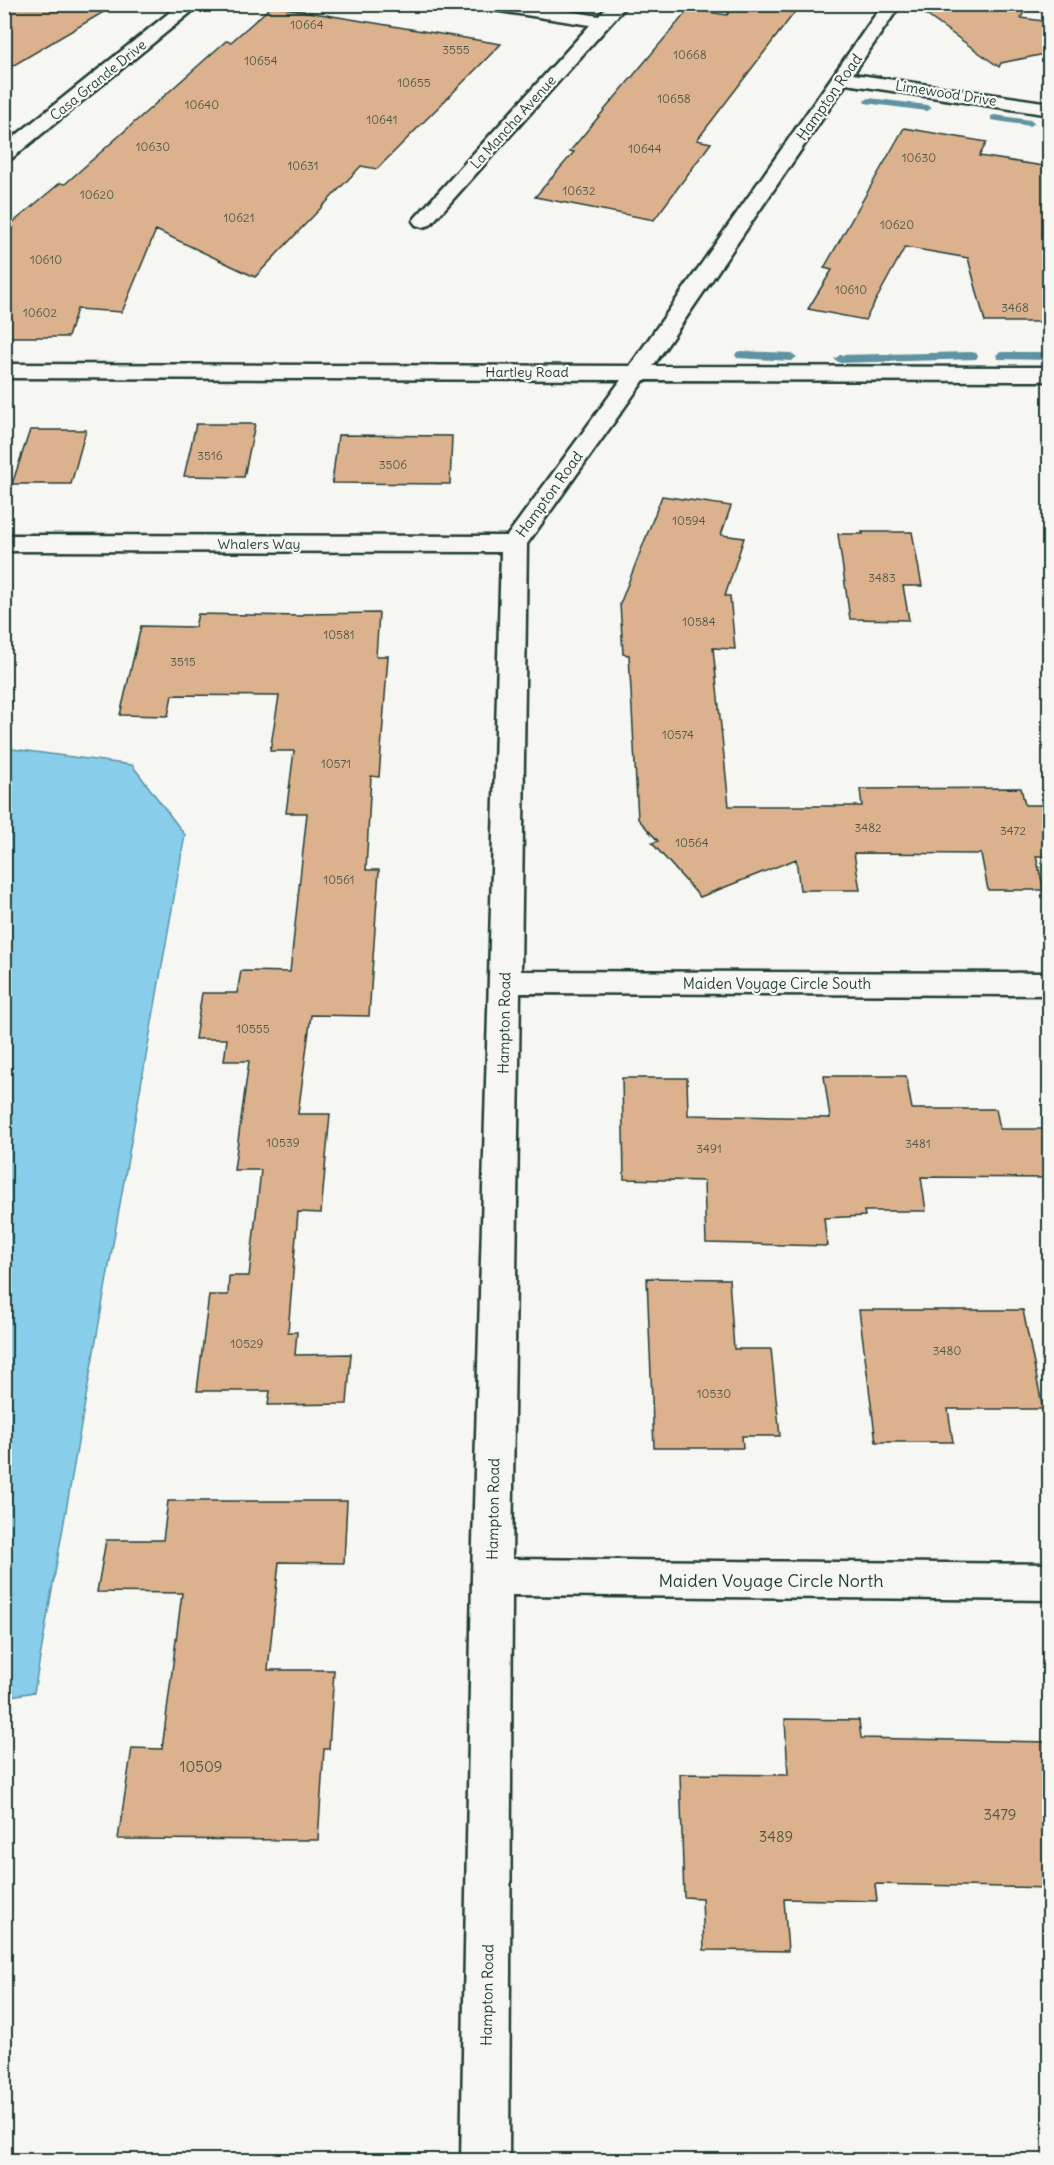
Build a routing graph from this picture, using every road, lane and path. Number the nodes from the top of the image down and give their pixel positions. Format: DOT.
graph roads {
  1 [pos="192,4"];
  2 [pos="487,4"];
  3 [pos="620,4"];
  4 [pos="892,4"];
  5 [pos="604,22"];
  6 [pos="843,78"];
  7 [pos="1050,109"];
  8 [pos="4,155"];
  9 [pos="423,221"];
  10 [pos="4,371"];
  11 [pos="636,372"];
  12 [pos="1050,374"];
  13 [pos="4,543"];
  14 [pos="514,544"];
  15 [pos="505,982"];
  16 [pos="1050,984"];
  17 [pos="492,1577"];
  18 [pos="1050,1582"];
  19 [pos="485,2160"];
  1 -- 8 [label="street, Casa Grande Drive"];
  2 -- 5 [label="street"];
  3 -- 5 [label="street, La Mancha Avenue"];
  4 -- 6 [label="street, Hampton Road"];
  5 -- 9 [label="street, La Mancha Avenue"];
  6 -- 7 [label="street, Limewood Drive"];
  6 -- 11 [label="street, Hampton Road"];
  10 -- 11 [label="street, Hartley Road"];
  11 -- 12 [label="street, Hartley Road"];
  11 -- 14 [label="street, Hampton Road"];
  13 -- 14 [label="street, Whalers Way"];
  14 -- 15 [label="street, Hampton Road"];
  15 -- 16 [label="street, Maiden Voyage Circle South"];
  15 -- 17 [label="street, Hampton Road"];
  17 -- 18 [label="street, Maiden Voyage Circle North"];
  17 -- 19 [label="street, Hampton Road"];
}
